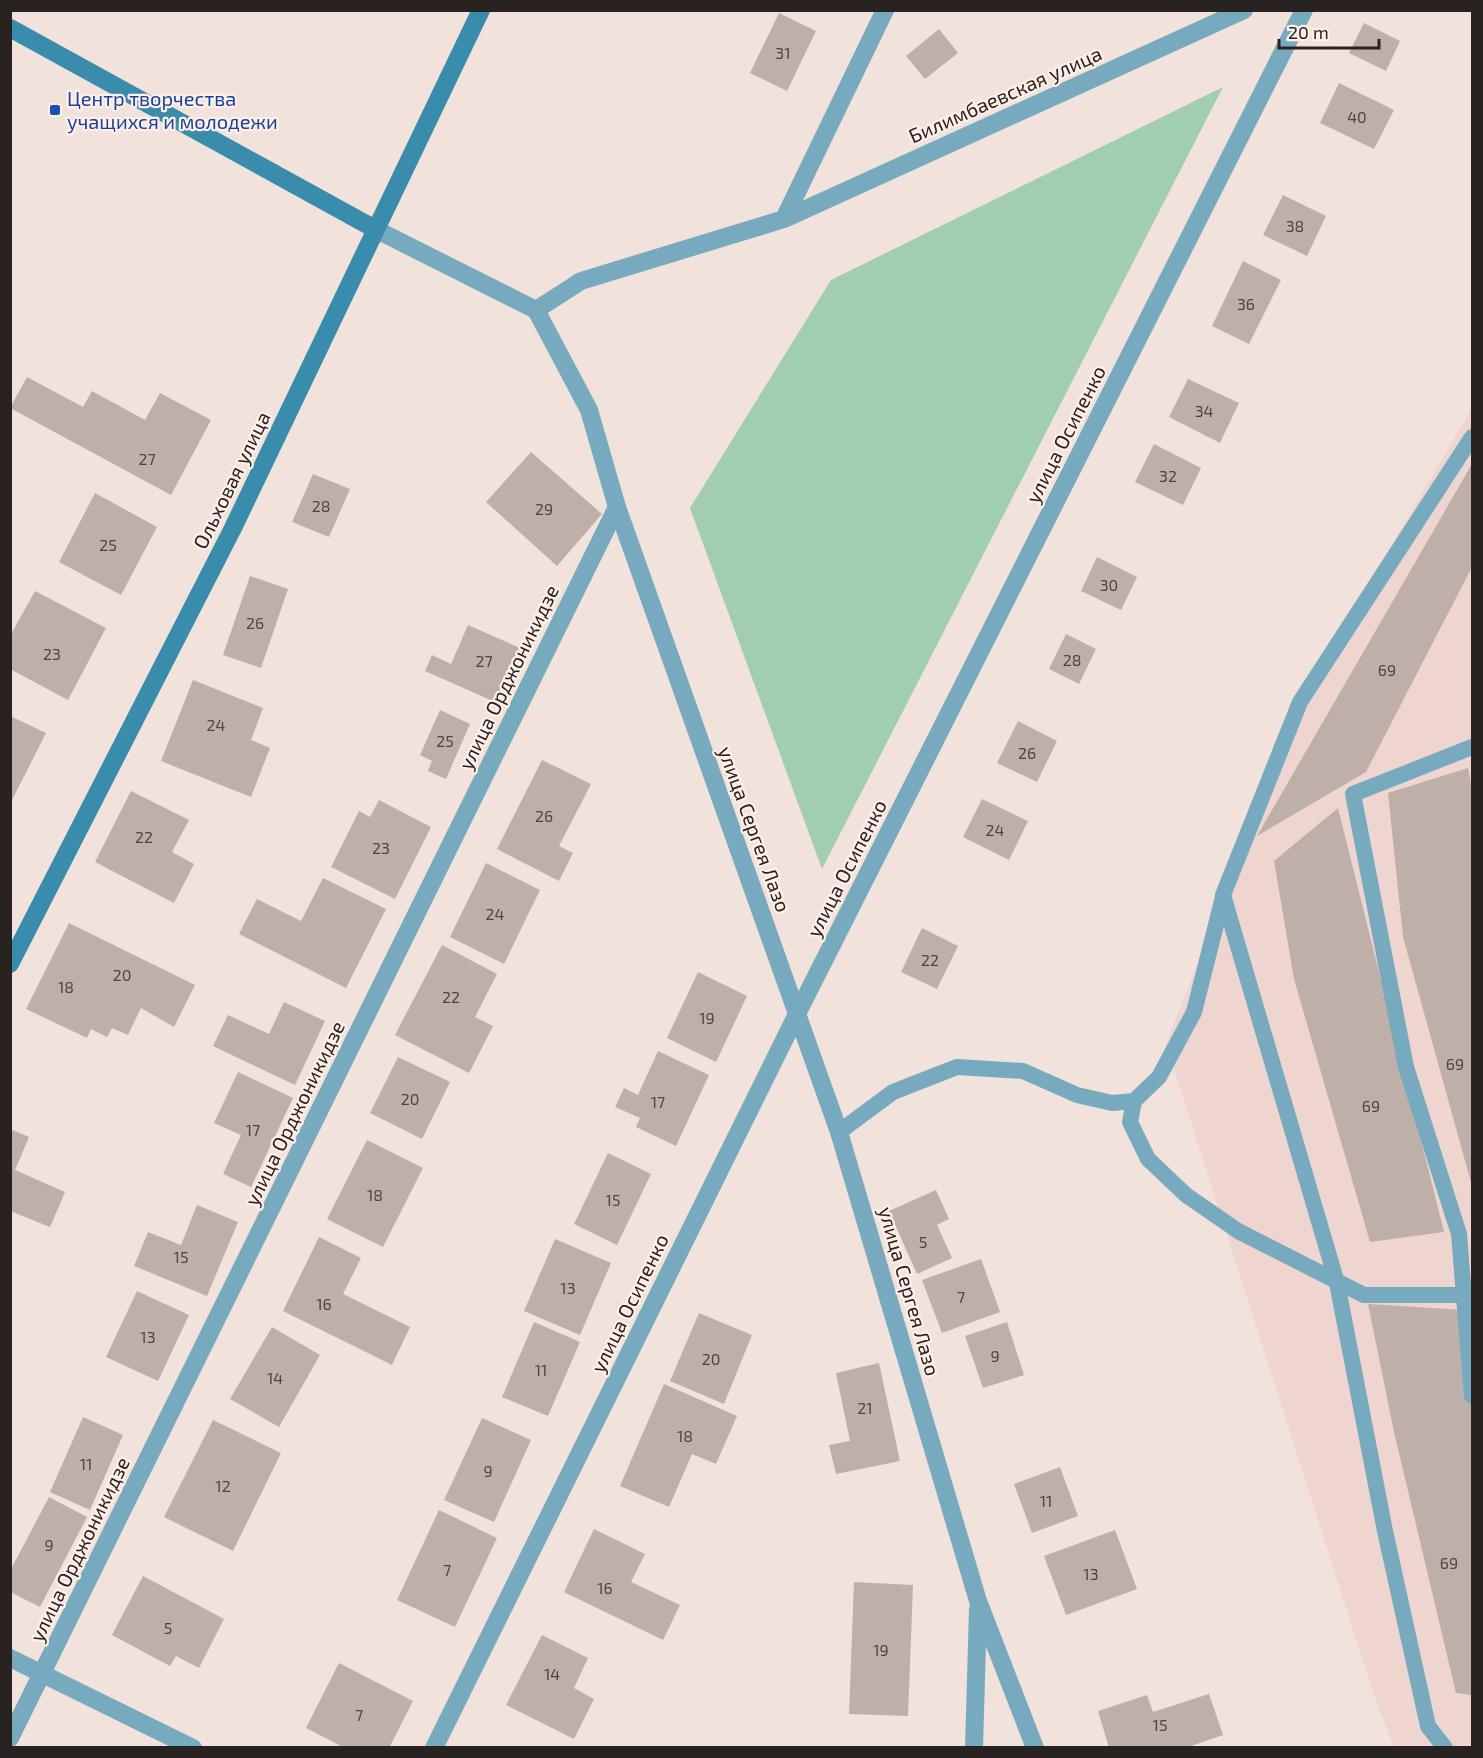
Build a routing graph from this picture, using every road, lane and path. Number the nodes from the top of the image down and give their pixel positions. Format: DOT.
graph roads {
  1 [pos="481,10"];
  2 [pos="885,10"];
  3 [pos="1244,10"];
  4 [pos="1304,10"];
  5 [pos="10,28"];
  6 [pos="784,219"];
  7 [pos="375,229"];
  8 [pos="536,310"];
  9 [pos="1473,437"];
  10 [pos="617,507"];
  11 [pos="1473,747"];
  12 [pos="1223,895"];
  13 [pos="10,964"];
  14 [pos="797,1014"];
  15 [pos="1134,1101"];
  16 [pos="839,1132"];
  17 [pos="1337,1282"];
  18 [pos="1468,1299"];
  19 [pos="1473,1396"];
  20 [pos="978,1601"];
  21 [pos="10,1658"];
  22 [pos="43,1674"];
  23 [pos="10,1738"];
  24 [pos="194,1748"];
  25 [pos="434,1748"];
  26 [pos="974,1748"];
  27 [pos="1035,1748"];
  28 [pos="1445,1748"];
  1 -- 7 [label="main road, Ольховая улица"];
  2 -- 6 [label="street"];
  3 -- 6 [label="street, Билимбаевская улица"];
  4 -- 14 [label="street, улица Осипенко"];
  5 -- 7 [label="main road"];
  6 -- 8 [label="street, Билимбаевская улица"];
  7 -- 8 [label="street"];
  7 -- 13 [label="main road, Ольховая улица"];
  8 -- 10 [label="street, улица Сергея Лазо"];
  9 -- 12 [label="lane"];
  10 -- 14 [label="street, улица Сергея Лазо"];
  10 -- 22 [label="street, улица Орджоникидзе"];
  11 -- 18 [label="lane"];
  12 -- 15 [label="lane"];
  12 -- 17 [label="lane"];
  14 -- 16 [label="street, улица Сергея Лазо"];
  14 -- 25 [label="street, улица Осипенко"];
  15 -- 16 [label="lane"];
  15 -- 17 [label="lane"];
  16 -- 20 [label="street, улица Сергея Лазо"];
  17 -- 18 [label="lane"];
  17 -- 28 [label="lane"];
  18 -- 19 [label="lane"];
  20 -- 26 [label="street"];
  20 -- 27 [label="street, улица Сергея Лазо"];
  21 -- 22 [label="street"];
  22 -- 23 [label="street, улица Орджоникидзе"];
  22 -- 24 [label="street"];
}
